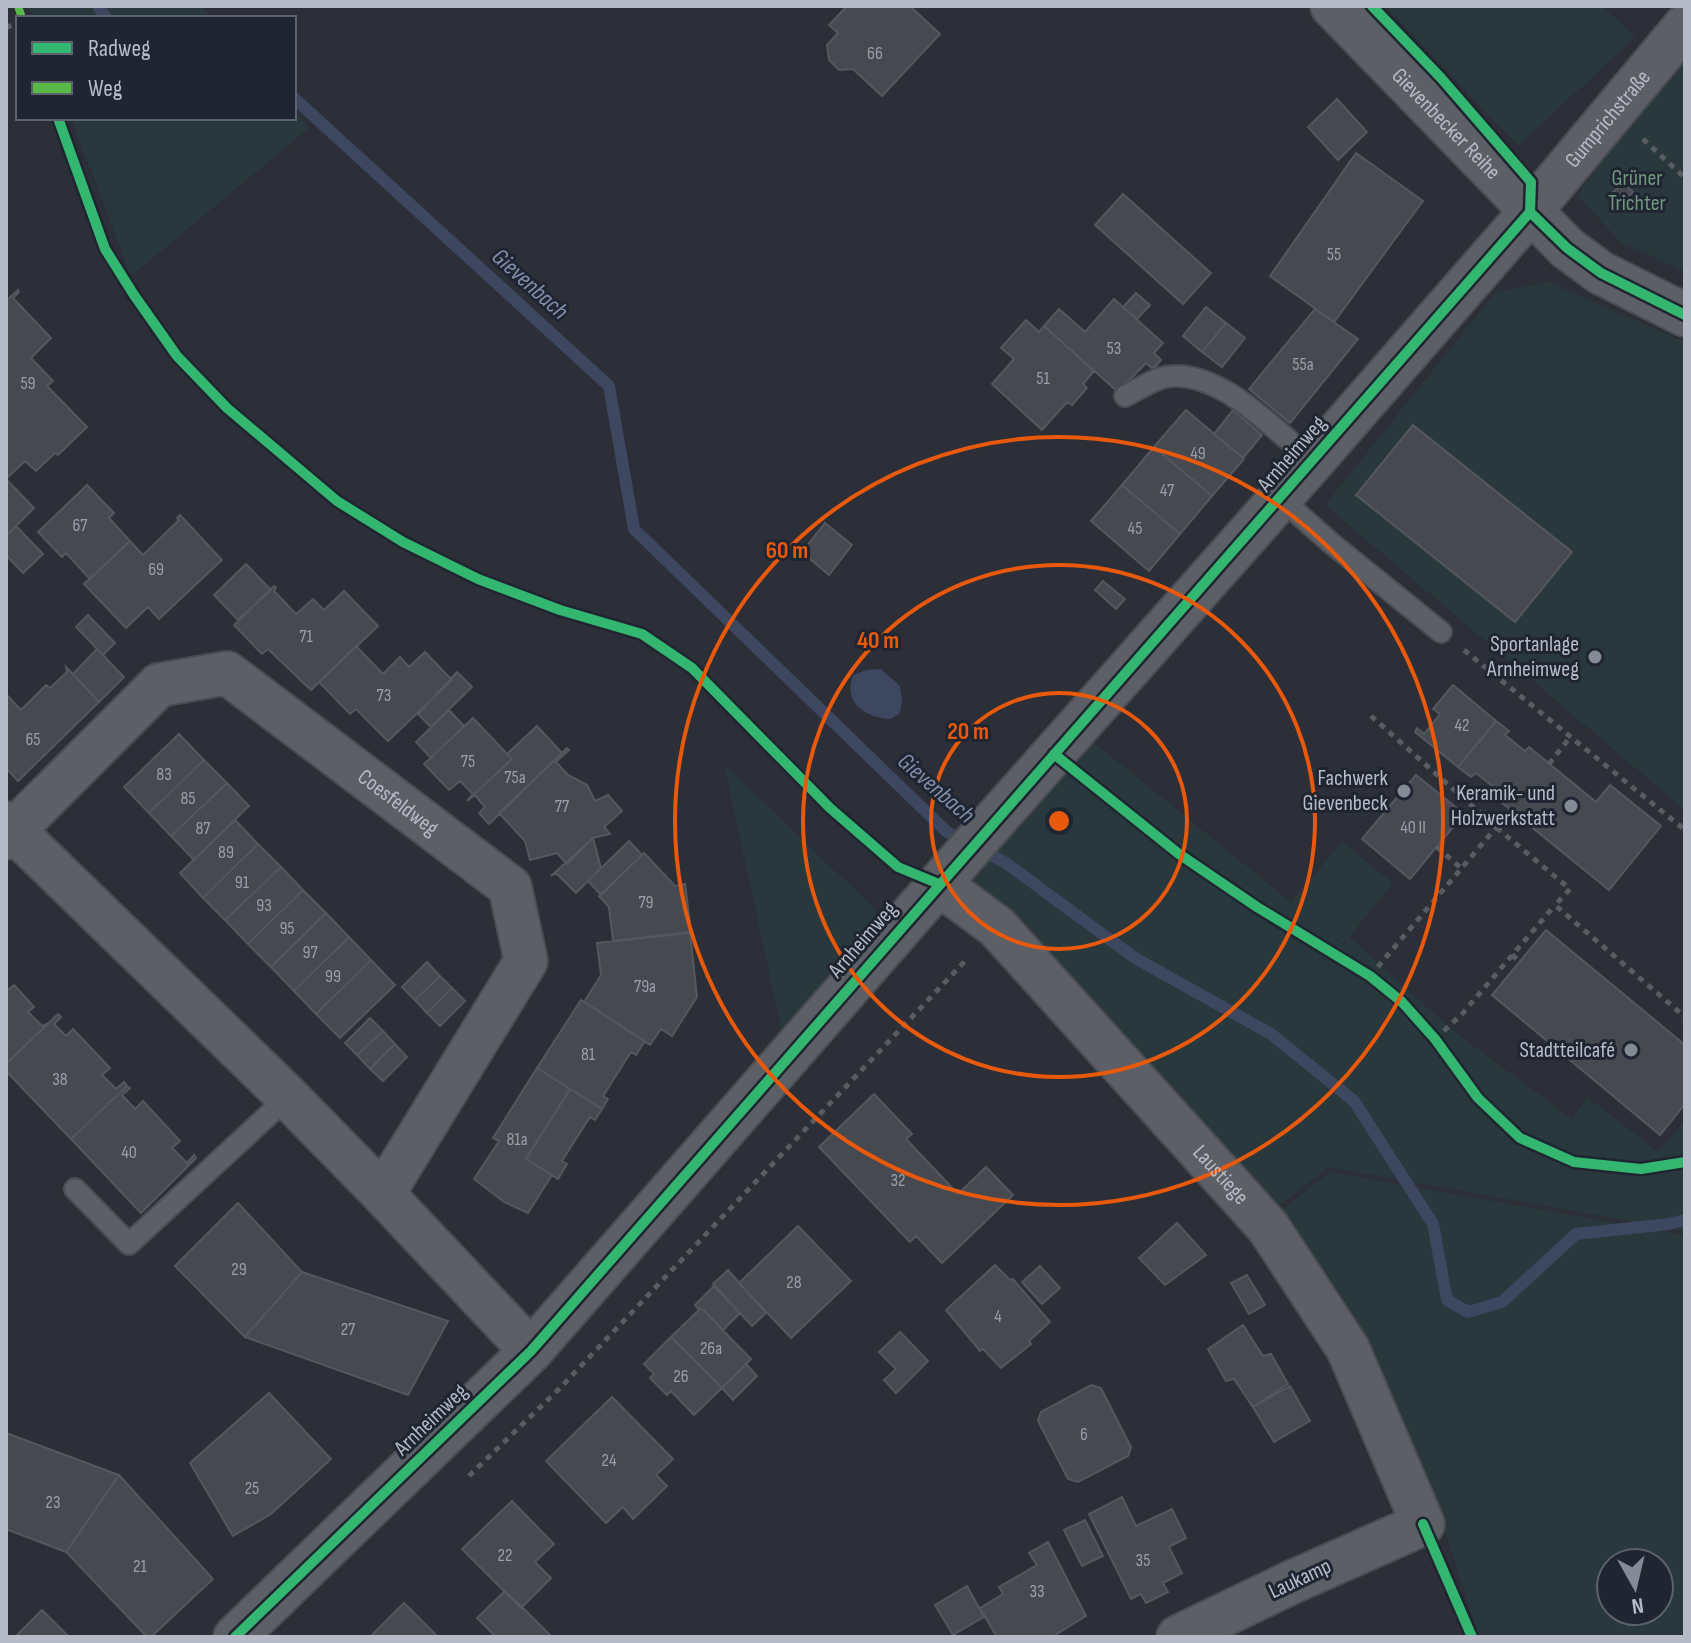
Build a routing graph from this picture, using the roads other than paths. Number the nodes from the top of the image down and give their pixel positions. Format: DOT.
graph roads {
  1 [pos="1332,6"];
  2 [pos="1685,26"];
  3 [pos="1530,212"];
  4 [pos="1685,315"];
  5 [pos="1125,396"];
  6 [pos="1313,461"];
  7 [pos="1280,498"];
  8 [pos="1441,632"];
  9 [pos="8,831"];
  10 [pos="944,878"];
  11 [pos="288,1097"];
  12 [pos="75,1189"];
  13 [pos="383,1194"];
  14 [pos="531,1351"];
  15 [pos="1423,1524"];
  16 [pos="235,1637"];
  17 [pos="1178,1637"];
  1 -- 3 [label="street, Gievenbecker Reihe"];
  2 -- 3 [label="street, Gumprichstraße"];
  3 -- 4 [label="street, Gievenbecker Reihe"];
  3 -- 6 [label="street, Arnheimweg"];
  5 -- 6 [label="lane"];
  6 -- 7 [label="street, Arnheimweg"];
  7 -- 8 [label="lane, Arnheimweg"];
  7 -- 10 [label="street, Arnheimweg"];
  9 -- 11 [label="street, Coesfeldweg"];
  9 -- 13 [label="street, Coesfeldweg"];
  10 -- 14 [label="street, Arnheimweg"];
  10 -- 15 [label="street, Laustiege"];
  11 -- 12 [label="lane"];
  11 -- 13 [label="street, Coesfeldweg"];
  13 -- 14 [label="street, Coesfeldweg"];
  14 -- 16 [label="street, Arnheimweg"];
  15 -- 17 [label="street, Laukamp"];
}
